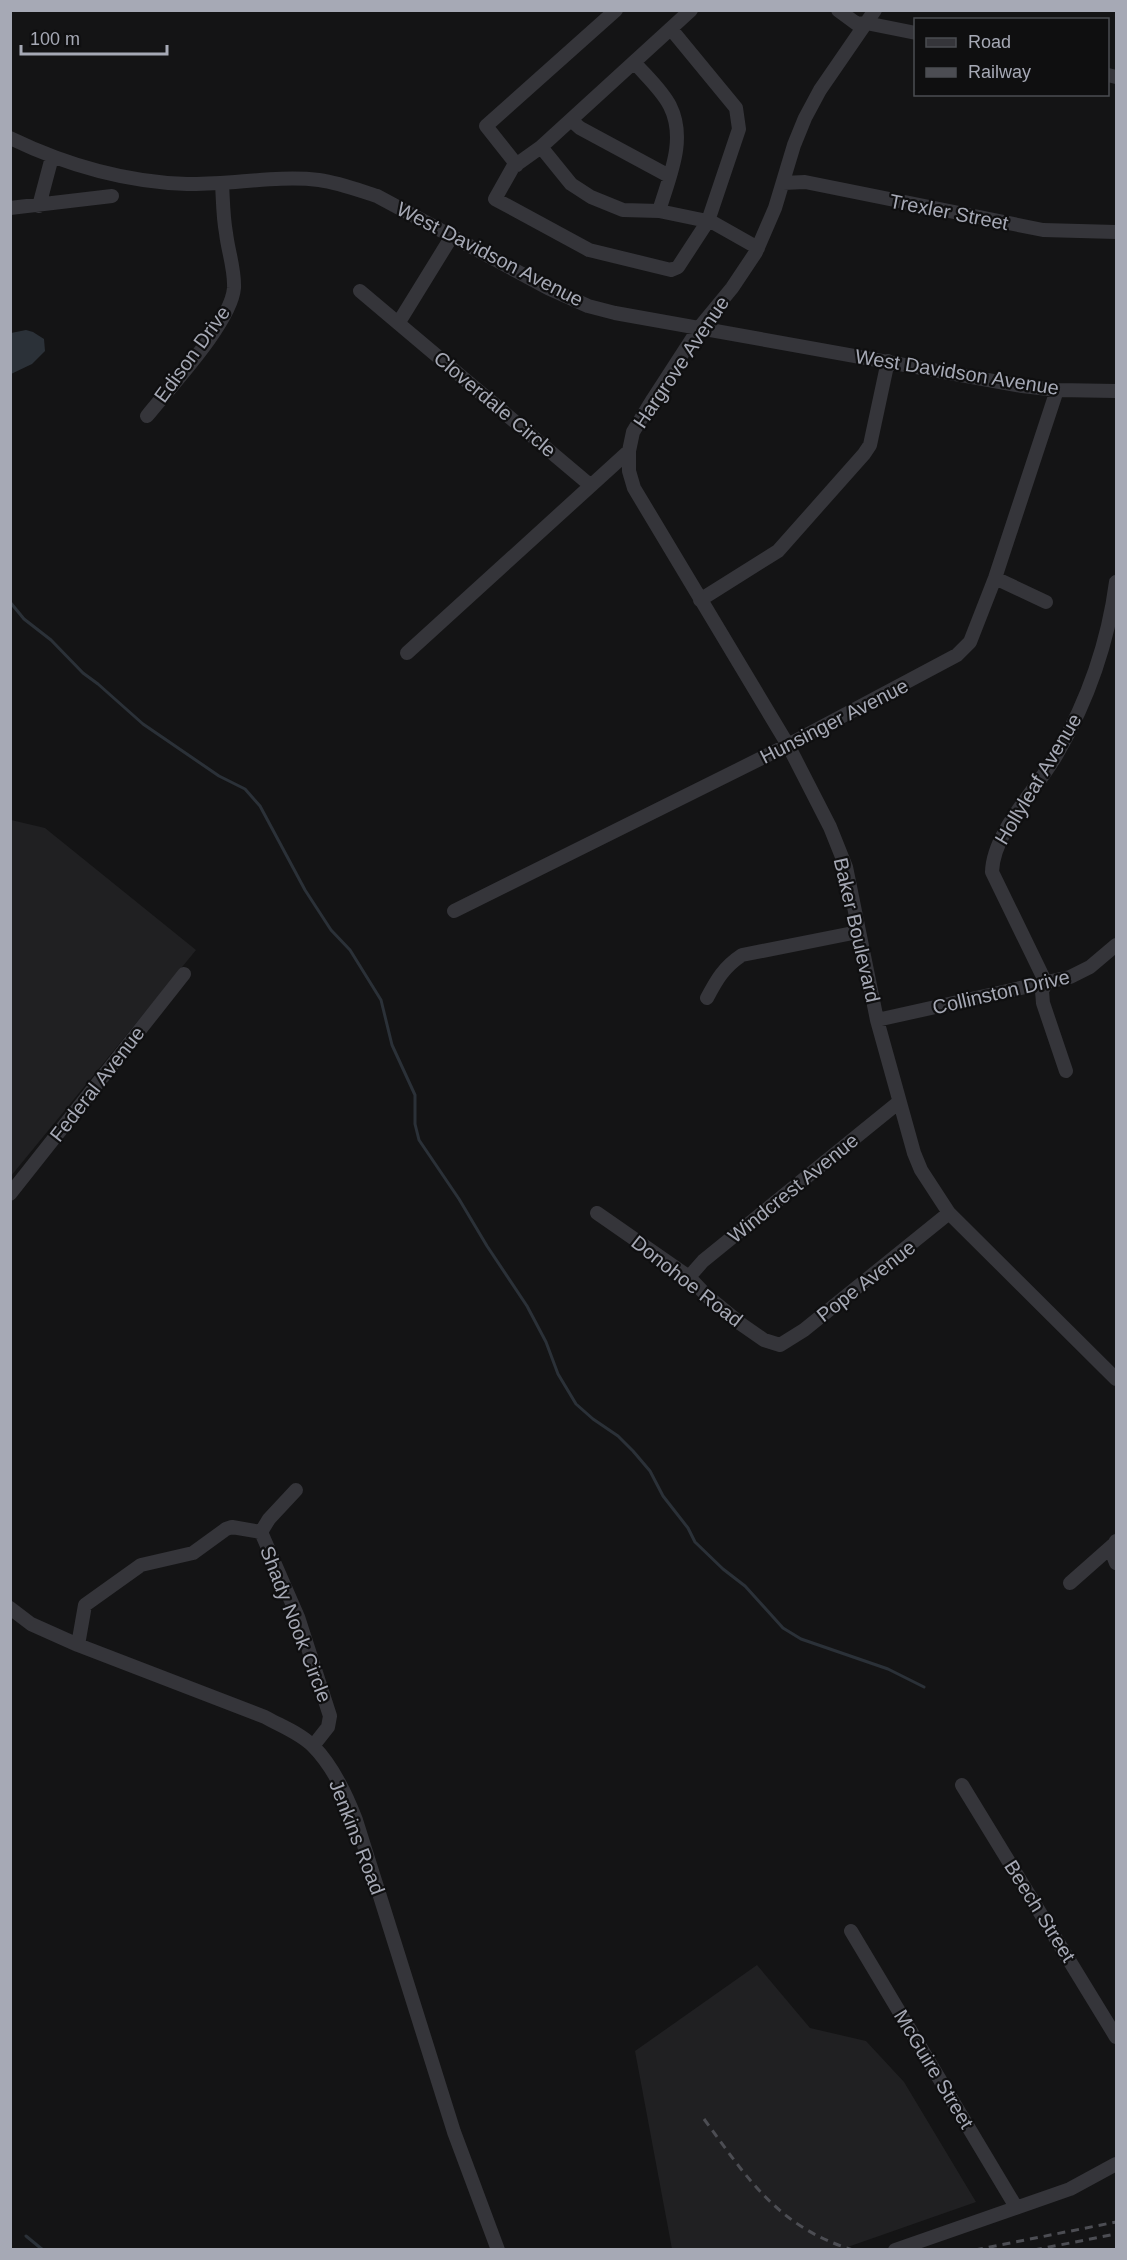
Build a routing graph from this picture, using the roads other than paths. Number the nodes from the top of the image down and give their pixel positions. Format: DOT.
graph roads {
  1 [pos="616,10"];
  2 [pos="691,10"];
  3 [pos="838,10"];
  4 [pos="875,10"];
  5 [pos="866,23"];
  6 [pos="671,29"];
  7 [pos="914,33"];
  8 [pos="634,62"];
  9 [pos="571,120"];
  10 [pos="10,138"];
  11 [pos="541,147"];
  12 [pos="52,157"];
  13 [pos="517,165"];
  14 [pos="669,176"];
  15 [pos="222,183"];
  16 [pos="783,183"];
  17 [pos="112,196"];
  18 [pos="39,206"];
  19 [pos="10,208"];
  20 [pos="659,211"];
  21 [pos="708,221"];
  22 [pos="1116,232"];
  23 [pos="452,236"];
  24 [pos="758,248"];
  25 [pos="360,291"];
  26 [pos="399,322"];
  27 [pos="699,328"];
  28 [pos="888,362"];
  29 [pos="1057,390"];
  30 [pos="1116,391"];
  31 [pos="147,416"];
  32 [pos="629,451"];
  33 [pos="590,485"];
  34 [pos="995,578"];
  35 [pos="1116,582"];
  36 [pos="700,600"];
  37 [pos="1046,602"];
  38 [pos="408,653"];
  39 [pos="788,745"];
  40 [pos="454,911"];
  41 [pos="858,932"];
  42 [pos="1116,945"];
  43 [pos="184,974"];
  44 [pos="1046,983"];
  45 [pos="708,998"];
  46 [pos="877,1020"];
  47 [pos="1066,1071"];
  48 [pos="899,1102"];
  49 [pos="10,1194"];
  50 [pos="597,1213"];
  51 [pos="949,1214"];
  52 [pos="689,1277"];
  53 [pos="780,1345"];
  54 [pos="1116,1379"];
  55 [pos="296,1490"];
  56 [pos="261,1532"];
  57 [pos="1115,1543"];
  58 [pos="1116,1563"];
  59 [pos="1070,1582"];
  60 [pos="10,1608"];
  61 [pos="78,1645"];
  62 [pos="313,1746"];
  63 [pos="962,1785"];
  64 [pos="851,1931"];
  65 [pos="1116,2037"];
  66 [pos="1116,2164"];
  67 [pos="1016,2207"];
  68 [pos="498,2250"];
  69 [pos="895,2250"];
  1 -- 13 [label="street"];
  2 -- 6 [label="street"];
  3 -- 5 [label="street"];
  4 -- 5 [label="street, Hargrove Avenue"];
  5 -- 7 [label="street"];
  5 -- 16 [label="street, Hargrove Avenue"];
  6 -- 8 [label="street"];
  6 -- 21 [label="street"];
  8 -- 9 [label="street"];
  8 -- 14 [label="street"];
  9 -- 11 [label="street"];
  9 -- 14 [label="street"];
  10 -- 12 [label="street, West Davidson Avenue"];
  11 -- 13 [label="street"];
  11 -- 20 [label="street"];
  12 -- 15 [label="street, West Davidson Avenue"];
  12 -- 18 [label="street"];
  13 -- 21 [label="street"];
  14 -- 20 [label="street"];
  15 -- 23 [label="street, West Davidson Avenue"];
  15 -- 31 [label="street, Edison Drive"];
  16 -- 22 [label="street, Trexler Street"];
  16 -- 24 [label="street, Hargrove Avenue"];
  17 -- 18 [label="street"];
  18 -- 19 [label="street"];
  20 -- 21 [label="street"];
  21 -- 24 [label="street"];
  23 -- 26 [label="street"];
  23 -- 27 [label="street, West Davidson Avenue"];
  24 -- 27 [label="street, Hargrove Avenue"];
  25 -- 26 [label="street, Cloverdale Circle"];
  26 -- 33 [label="street, Cloverdale Circle"];
  27 -- 28 [label="street, West Davidson Avenue"];
  27 -- 32 [label="street, Hargrove Avenue"];
  28 -- 29 [label="street, West Davidson Avenue"];
  28 -- 36 [label="street"];
  29 -- 30 [label="street, West Davidson Avenue"];
  29 -- 34 [label="street, Hunsinger Avenue"];
  32 -- 33 [label="street, Hargrove Avenue"];
  32 -- 36 [label="street, Baker Boulevard"];
  33 -- 38 [label="street, Hargrove Avenue"];
  34 -- 37 [label="street"];
  34 -- 39 [label="street, Hunsinger Avenue"];
  35 -- 44 [label="street, Hollyleaf Avenue"];
  36 -- 39 [label="street, Baker Boulevard"];
  39 -- 40 [label="street, Hunsinger Avenue"];
  39 -- 41 [label="street, Baker Boulevard"];
  41 -- 45 [label="street"];
  41 -- 46 [label="street, Baker Boulevard"];
  42 -- 44 [label="street, Collinston Drive"];
  43 -- 49 [label="street, Federal Avenue"];
  44 -- 46 [label="street, Collinston Drive"];
  44 -- 47 [label="street, Hollyleaf Avenue"];
  46 -- 48 [label="street, Baker Boulevard"];
  48 -- 51 [label="street, Baker Boulevard"];
  48 -- 52 [label="street, Windcrest Avenue"];
  50 -- 52 [label="street, Donohoe Road"];
  51 -- 53 [label="street, Pope Avenue"];
  51 -- 54 [label="street, Baker Boulevard"];
  52 -- 53 [label="street, Donohoe Road"];
  55 -- 56 [label="street, Shady Nook Circle"];
  56 -- 61 [label="street, Shady Nook Circle"];
  56 -- 62 [label="street, Shady Nook Circle"];
  57 -- 58 [label="street"];
  57 -- 59 [label="street"];
  60 -- 61 [label="street, Jenkins Road"];
  61 -- 62 [label="street, Jenkins Road"];
  62 -- 68 [label="street, Jenkins Road"];
  63 -- 65 [label="street, Beech Street"];
  64 -- 67 [label="street, McGuire Street"];
  66 -- 67 [label="street"];
  67 -- 69 [label="street"];
}
